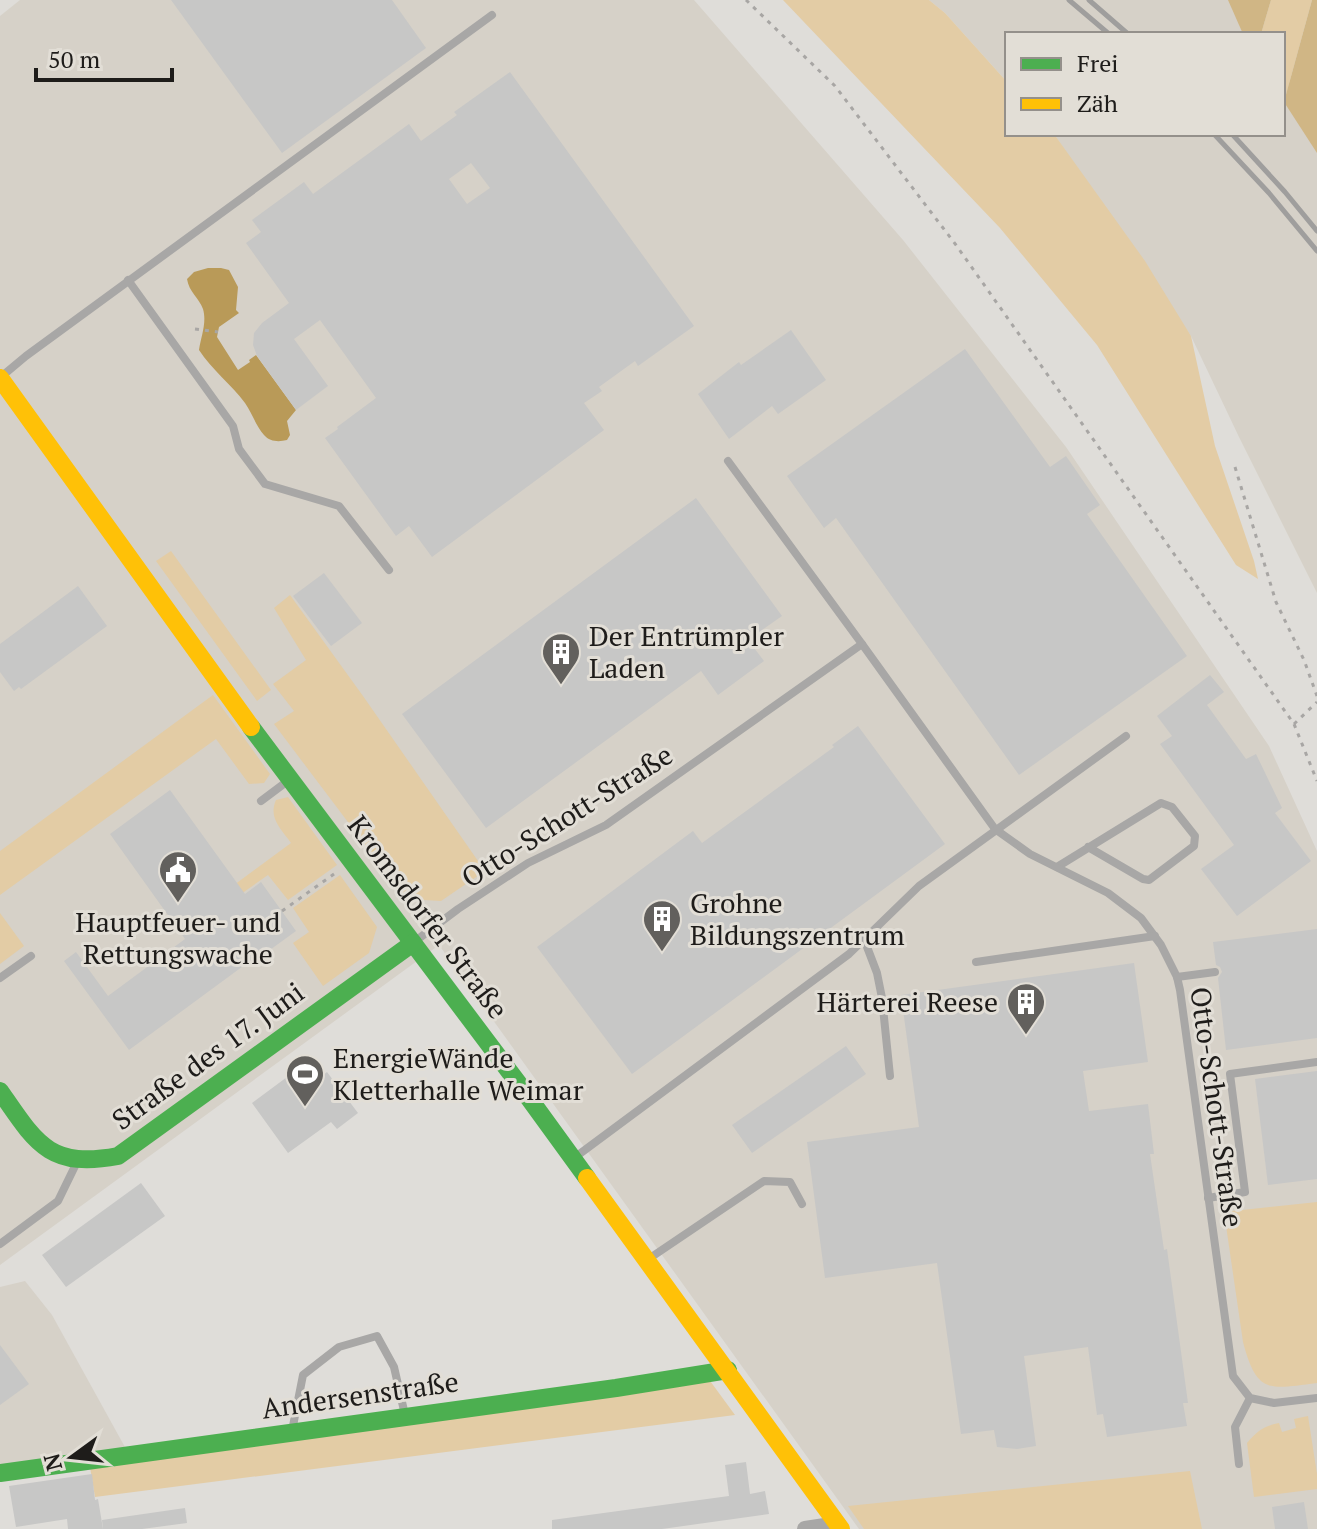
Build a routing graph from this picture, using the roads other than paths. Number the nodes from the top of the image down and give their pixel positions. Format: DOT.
graph roads {
  1 [pos="492,15"];
  2 [pos="128,280"];
  3 [pos="0,378"];
  4 [pos="728,461"];
  5 [pos="389,570"];
  6 [pos="862,644"];
  7 [pos="1126,736"];
  8 [pos="289,780"];
  9 [pos="261,801"];
  10 [pos="995,829"];
  11 [pos="1088,847"];
  12 [pos="1057,867"];
  13 [pos="1155,936"];
  14 [pos="864,939"];
  15 [pos="413,943"];
  16 [pos="31,956"];
  17 [pos="976,962"];
  18 [pos="1215,972"];
  19 [pos="1177,977"];
  20 [pos="0,978"];
  21 [pos="1317,1062"];
  22 [pos="890,1076"];
  23 [pos="0,1091"];
  24 [pos="573,1159"];
  25 [pos="79,1160"];
  26 [pos="1208,1198"];
  27 [pos="802,1204"];
  28 [pos="0,1244"];
  29 [pos="646,1260"];
  30 [pos="728,1370"];
  31 [pos="1250,1398"];
  32 [pos="1317,1398"];
  33 [pos="405,1416"];
  34 [pos="1235,1427"];
  35 [pos="1223,1429"];
  36 [pos="292,1432"];
  37 [pos="1239,1464"];
  38 [pos="0,1473"];
  39 [pos="839,1527"];
  40 [pos="805,1529"];
  1 -- 2 [label="lane"];
  2 -- 3 [label="lane"];
  2 -- 5 [label="lane"];
  3 -- 8 [label="street, Kromsdorfer Straße"];
  4 -- 6 [label="lane, Otto-Schott-Straße"];
  6 -- 10 [label="lane, Otto-Schott-Straße"];
  6 -- 15 [label="lane, Otto-Schott-Straße"];
  7 -- 10 [label="lane"];
  8 -- 9 [label="lane"];
  8 -- 15 [label="street, Kromsdorfer Straße"];
  10 -- 12 [label="lane, Otto-Schott-Straße"];
  10 -- 14 [label="lane"];
  11 -- 11 [label="lane"];
  11 -- 12 [label="lane"];
  12 -- 13 [label="lane, Otto-Schott-Straße"];
  13 -- 17 [label="lane"];
  13 -- 19 [label="lane, Otto-Schott-Straße"];
  14 -- 22 [label="lane"];
  14 -- 24 [label="lane"];
  15 -- 24 [label="street, Kromsdorfer Straße"];
  15 -- 25 [label="street, Straße des 17. Juni"];
  16 -- 20 [label="lane"];
  18 -- 19 [label="lane"];
  19 -- 26 [label="lane, Otto-Schott-Straße"];
  21 -- 26 [label="lane"];
  23 -- 25 [label="street, Straße des 17. Juni"];
  24 -- 29 [label="street, Kromsdorfer Straße"];
  25 -- 28 [label="lane"];
  26 -- 31 [label="lane, Otto-Schott-Straße"];
  27 -- 29 [label="lane"];
  29 -- 30 [label="street, Kromsdorfer Straße"];
  30 -- 33 [label="street, Andersenstraße"];
  30 -- 39 [label="street, Kromsdorfer Straße"];
  31 -- 32 [label="lane"];
  31 -- 34 [label="lane"];
  33 -- 36 [label="street, Andersenstraße"];
  33 -- 36 [label="lane"];
  34 -- 35 [label="lane"];
  34 -- 37 [label="lane"];
  36 -- 38 [label="street, Andersenstraße"];
  39 -- 40 [label="street"];
}
